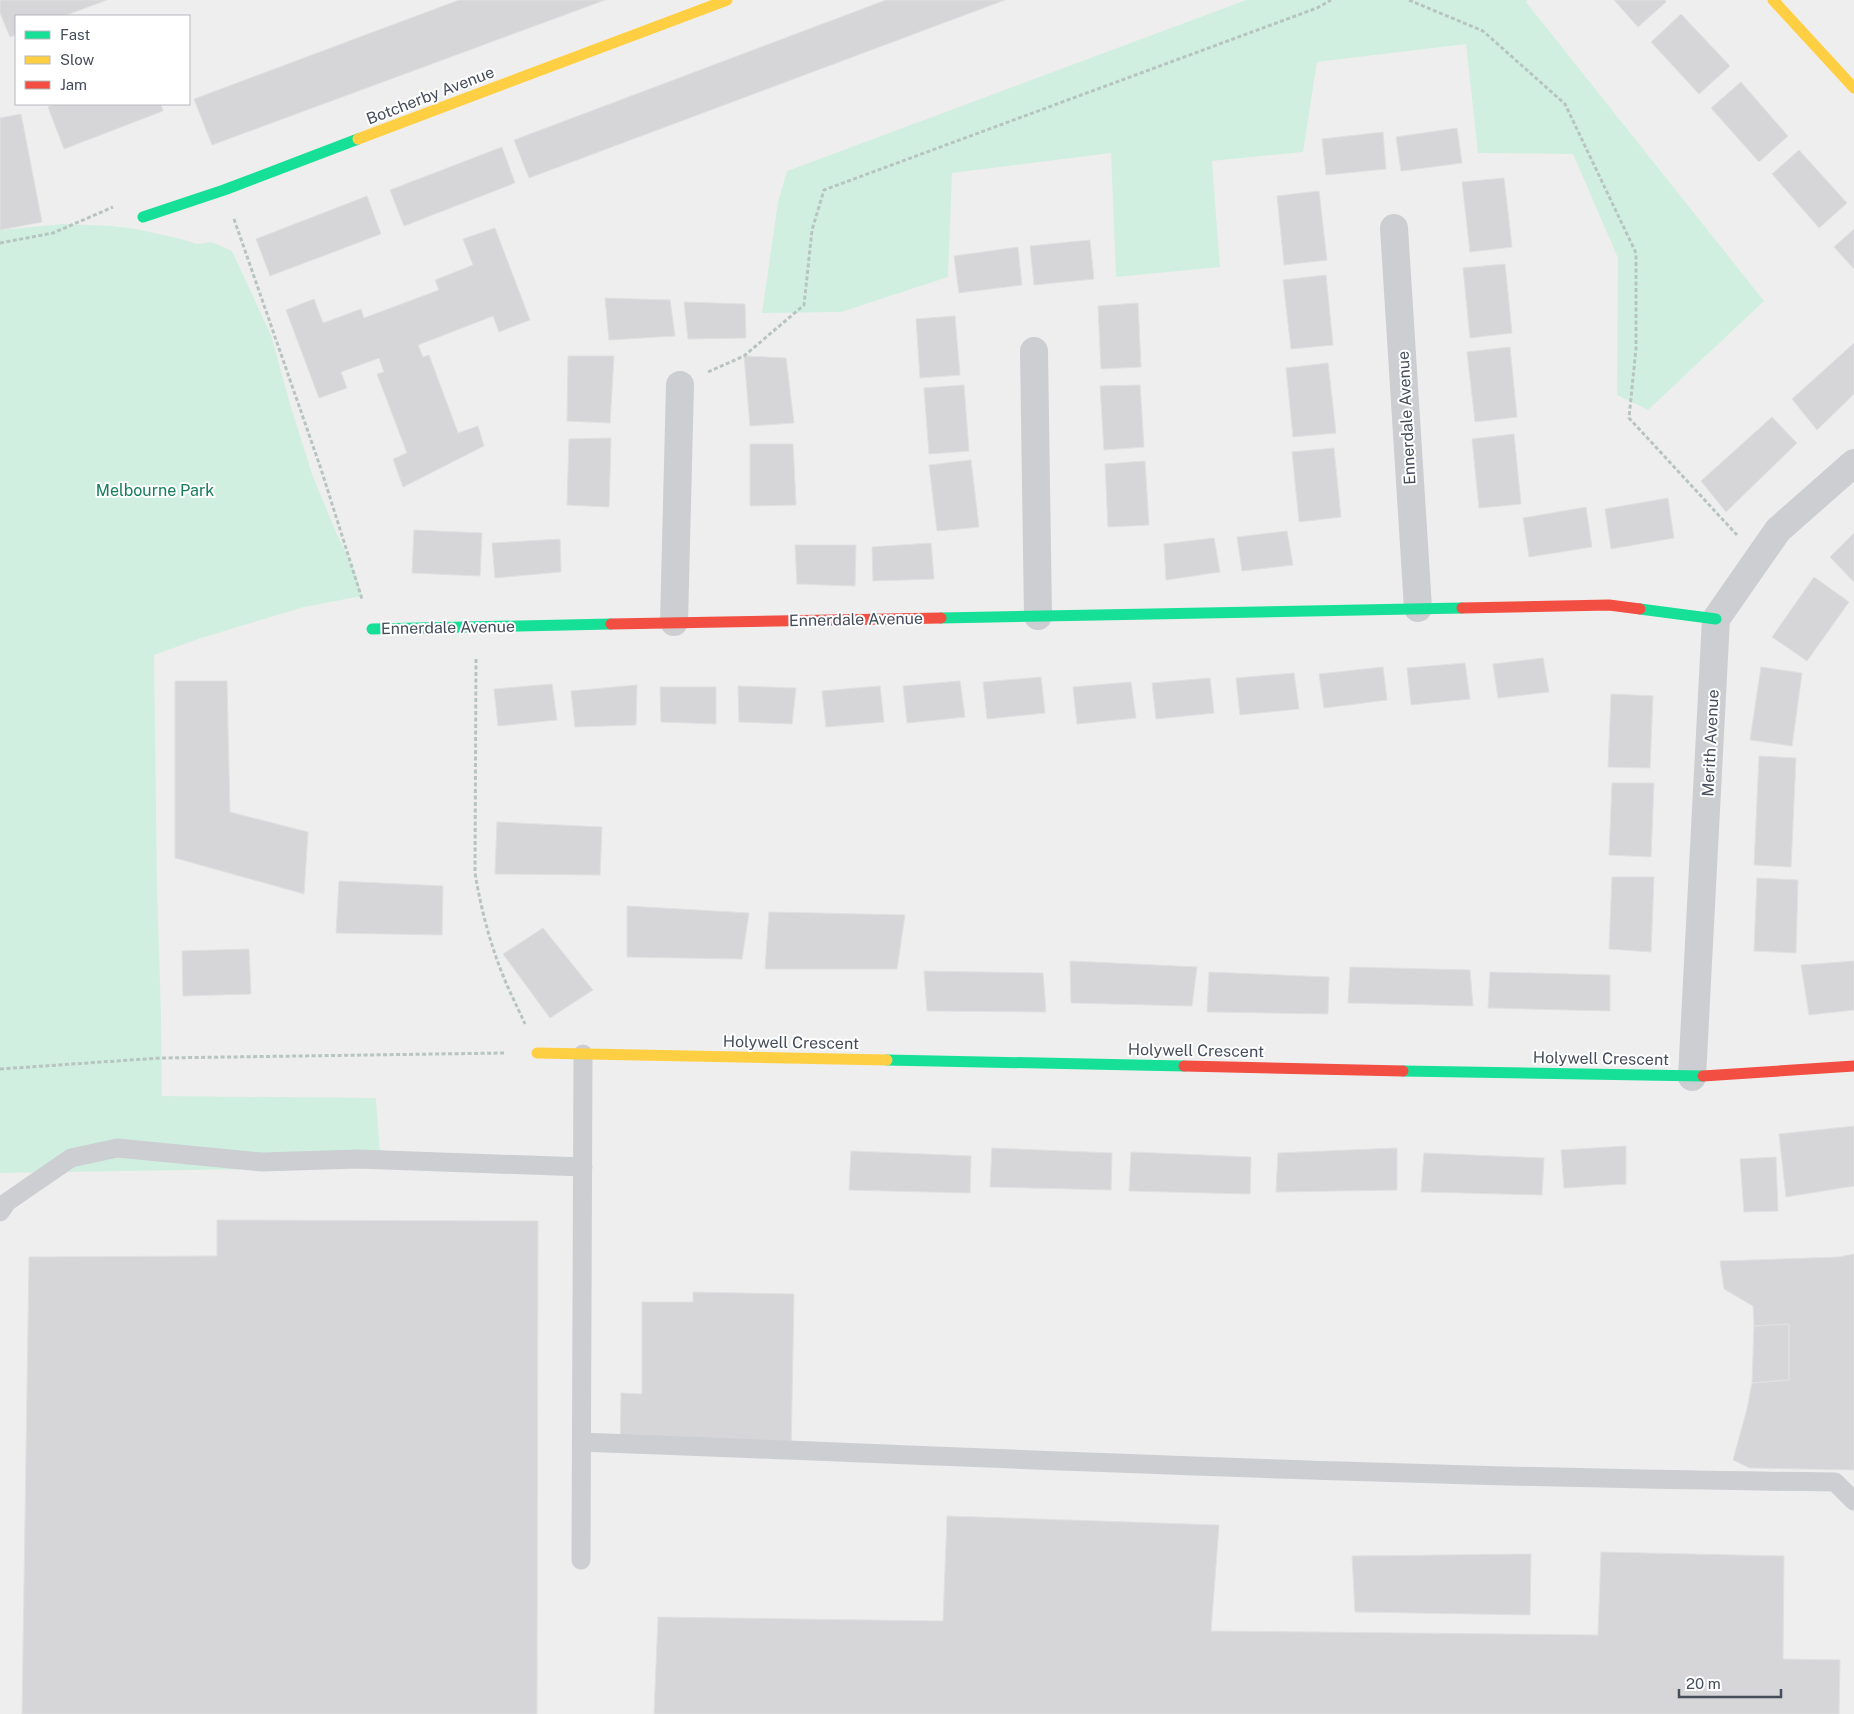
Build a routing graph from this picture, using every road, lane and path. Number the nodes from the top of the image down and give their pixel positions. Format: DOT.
graph roads {
  1 [pos="727,0"];
  2 [pos="1331,0"];
  3 [pos="1409,0"];
  4 [pos="1773,0"];
  5 [pos="1854,88"];
  6 [pos="224,190"];
  7 [pos="143,217"];
  8 [pos="1394,228"];
  9 [pos="0,243"];
  10 [pos="1034,351"];
  11 [pos="680,385"];
  12 [pos="1854,463"];
  13 [pos="1759,559"];
  14 [pos="1418,608"];
  15 [pos="1038,616"];
  16 [pos="1716,618"];
  17 [pos="674,622"];
  18 [pos="476,626"];
  19 [pos="372,628"];
  20 [pos="537,1053"];
  21 [pos="583,1054"];
  22 [pos="1854,1066"];
  23 [pos="1,1070"];
  24 [pos="1692,1077"];
  25 [pos="583,1167"];
  26 [pos="0,1212"];
  27 [pos="582,1442"];
  28 [pos="1854,1501"];
  29 [pos="581,1560"];
  1 -- 6 [label="street, Botcherby Avenue"];
  2 -- 11 [label="path"];
  3 -- 13 [label="path"];
  4 -- 5 [label="street"];
  6 -- 7 [label="street, Botcherby Avenue"];
  6 -- 19 [label="path"];
  7 -- 9 [label="path"];
  8 -- 14 [label="street, Ennerdale Avenue"];
  10 -- 15 [label="street"];
  11 -- 17 [label="street"];
  12 -- 13 [label="street"];
  13 -- 16 [label="street"];
  14 -- 15 [label="street, Ennerdale Avenue"];
  14 -- 16 [label="street, Ennerdale Avenue"];
  15 -- 17 [label="street, Ennerdale Avenue"];
  16 -- 24 [label="street, Merith Avenue"];
  17 -- 18 [label="street, Ennerdale Avenue"];
  18 -- 19 [label="street, Ennerdale Avenue"];
  18 -- 20 [label="path"];
  20 -- 21 [label="street, Holywell Crescent"];
  20 -- 23 [label="path"];
  21 -- 24 [label="street, Holywell Crescent"];
  21 -- 25 [label="lane"];
  22 -- 24 [label="street, Holywell Crescent"];
  25 -- 26 [label="lane"];
  25 -- 27 [label="lane"];
  27 -- 28 [label="lane"];
  27 -- 29 [label="lane"];
}
